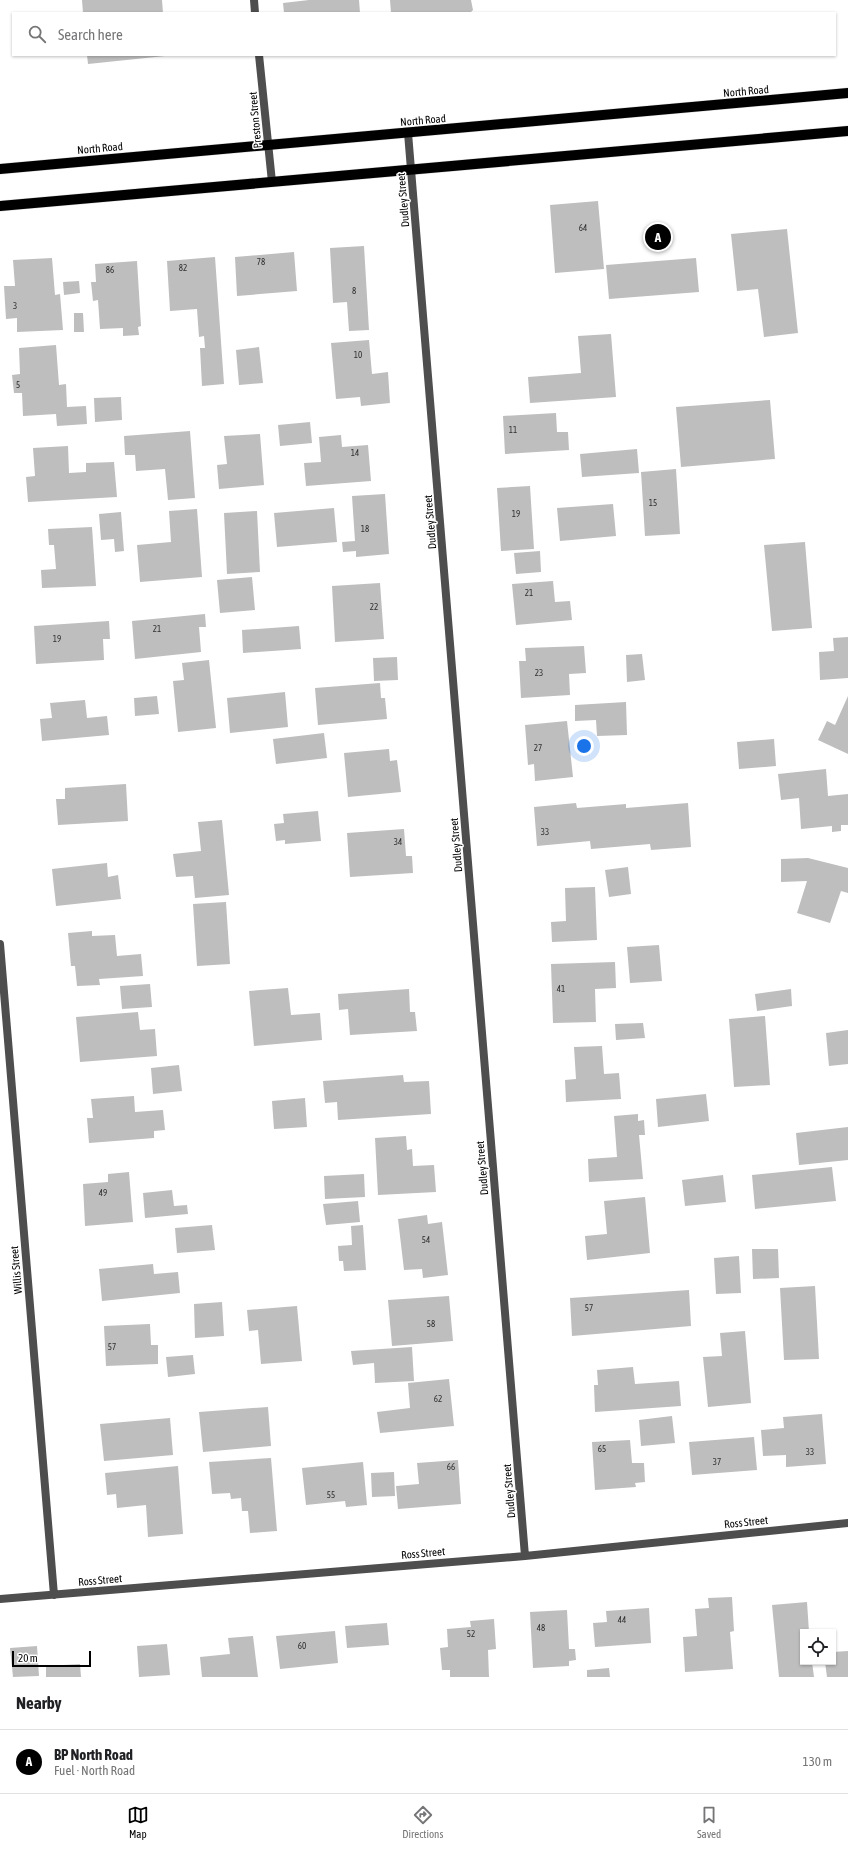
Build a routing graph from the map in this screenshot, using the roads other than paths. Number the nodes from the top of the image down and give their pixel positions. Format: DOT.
graph roads {
  1 [pos="254,0"];
  2 [pos="255,12"];
  3 [pos="259,56"];
  4 [pos="848,93"];
  5 [pos="848,131"];
  6 [pos="408,133"];
  7 [pos="268,145"];
  8 [pos="0,169"];
  9 [pos="411,170"];
  10 [pos="272,182"];
  11 [pos="0,206"];
  12 [pos="0,944"];
  13 [pos="848,1523"];
  14 [pos="525,1556"];
  15 [pos="54,1595"];
  16 [pos="0,1599"];
  1 -- 2 [label="street"];
  3 -- 7 [label="street, Preston Street"];
  4 -- 6 [label="main road, North Road"];
  5 -- 9 [label="main road"];
  6 -- 7 [label="main road, North Road"];
  6 -- 9 [label="street, Dudley Street"];
  7 -- 8 [label="main road, North Road"];
  7 -- 10 [label="street, Preston Street"];
  9 -- 10 [label="main road"];
  9 -- 14 [label="street, Dudley Street"];
  10 -- 11 [label="main road"];
  12 -- 15 [label="street, Willis Street"];
  13 -- 14 [label="street, Ross Street"];
  14 -- 15 [label="street, Ross Street"];
  15 -- 16 [label="street, Ross Street"];
}
